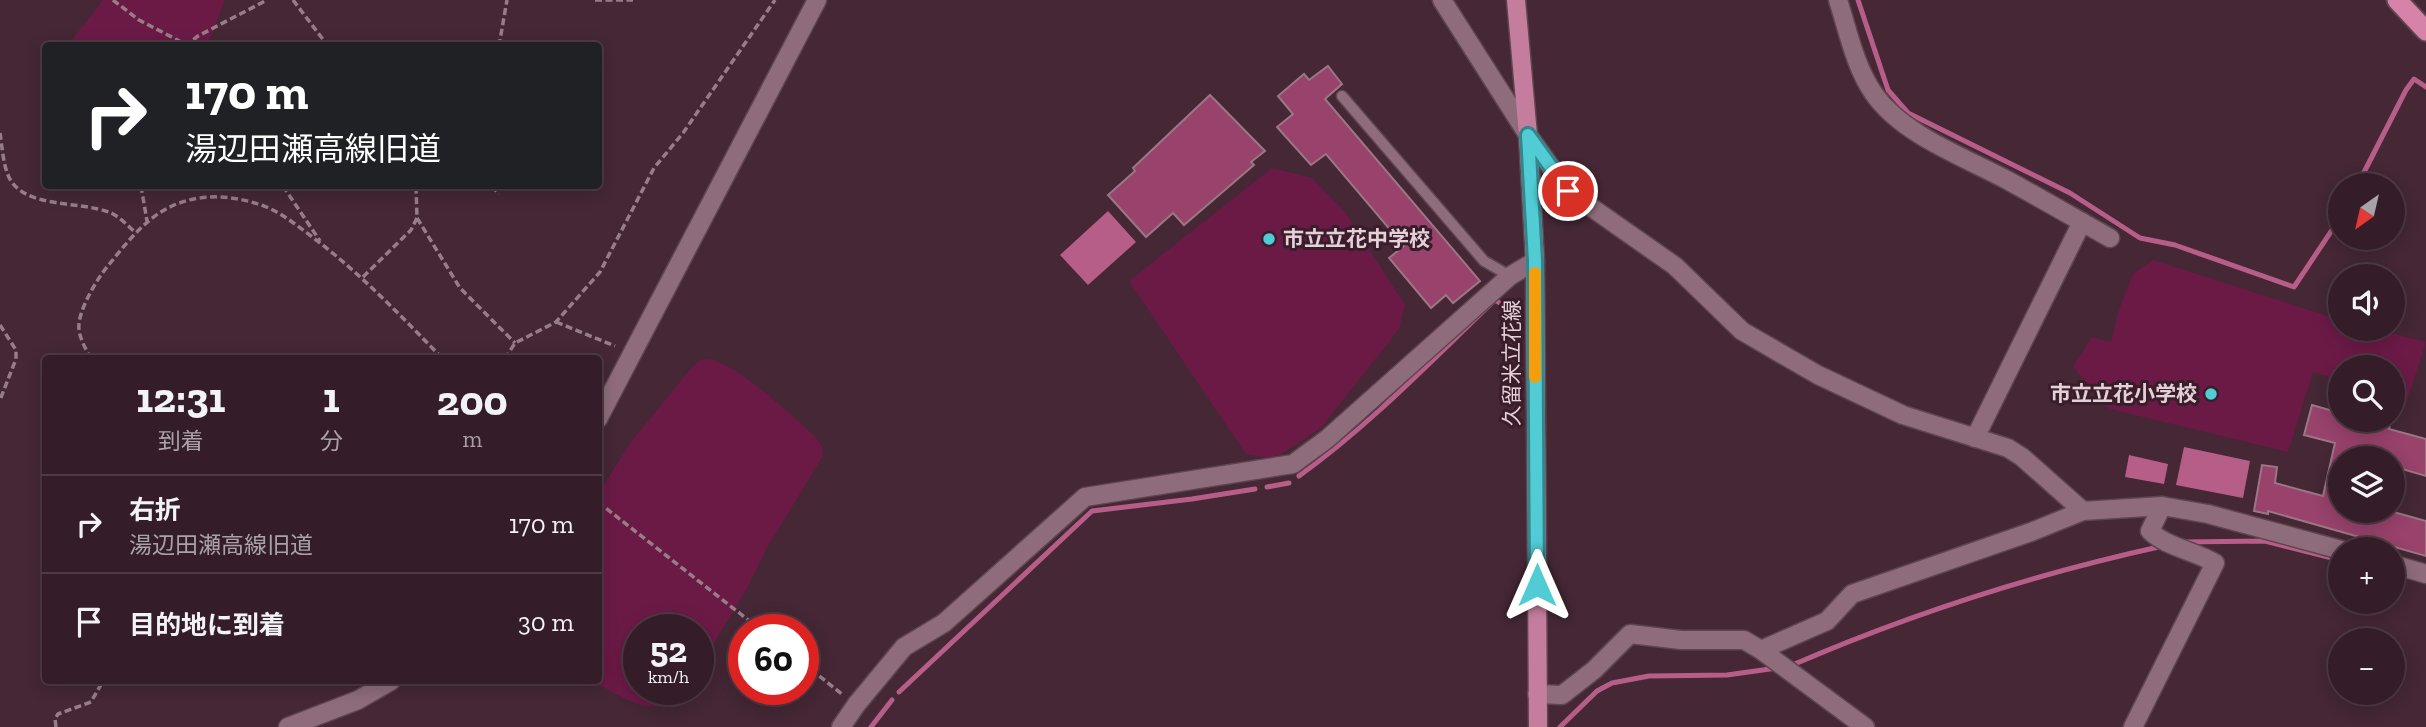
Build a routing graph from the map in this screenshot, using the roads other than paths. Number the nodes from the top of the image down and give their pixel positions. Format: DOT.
graph roads {
  1 [pos="817,0"];
  2 [pos="1443,0"];
  3 [pos="1516,0"];
  4 [pos="1838,0"];
  5 [pos="2397,0"];
  6 [pos="2426,31"];
  7 [pos="1342,96"];
  8 [pos="1528,135"];
  9 [pos="2082,222"];
  10 [pos="2110,239"];
  11 [pos="1535,261"];
  12 [pos="1510,276"];
  13 [pos="602,411"];
  14 [pos="1975,438"];
  15 [pos="2162,506"];
  16 [pos="2083,511"];
  17 [pos="2328,546"];
  18 [pos="2405,568"];
  19 [pos="2426,574"];
  20 [pos="1761,650"];
  21 [pos="386,684"];
  22 [pos="1537,694"];
  23 [pos="288,727"];
  24 [pos="841,727"];
  25 [pos="1538,727"];
  26 [pos="1866,727"];
  27 [pos="2133,727"];
  1 -- 13 [label="street"];
  2 -- 8 [label="street"];
  3 -- 8 [label="main road, 久留米立花線"];
  4 -- 9 [label="street"];
  5 -- 6 [label="highway"];
  7 -- 12 [label="lane"];
  8 -- 11 [label="main road, 久留米立花線"];
  8 -- 14 [label="street"];
  9 -- 10 [label="street"];
  9 -- 14 [label="street"];
  11 -- 12 [label="street"];
  11 -- 22 [label="main road, 久留米立花線"];
  12 -- 24 [label="street"];
  14 -- 16 [label="street"];
  15 -- 16 [label="street"];
  15 -- 17 [label="street"];
  15 -- 27 [label="street"];
  16 -- 20 [label="street"];
  18 -- 19 [label="street"];
  20 -- 22 [label="street"];
  20 -- 26 [label="street"];
  21 -- 23 [label="street"];
  22 -- 25 [label="main road, 久留米立花線"];
}
